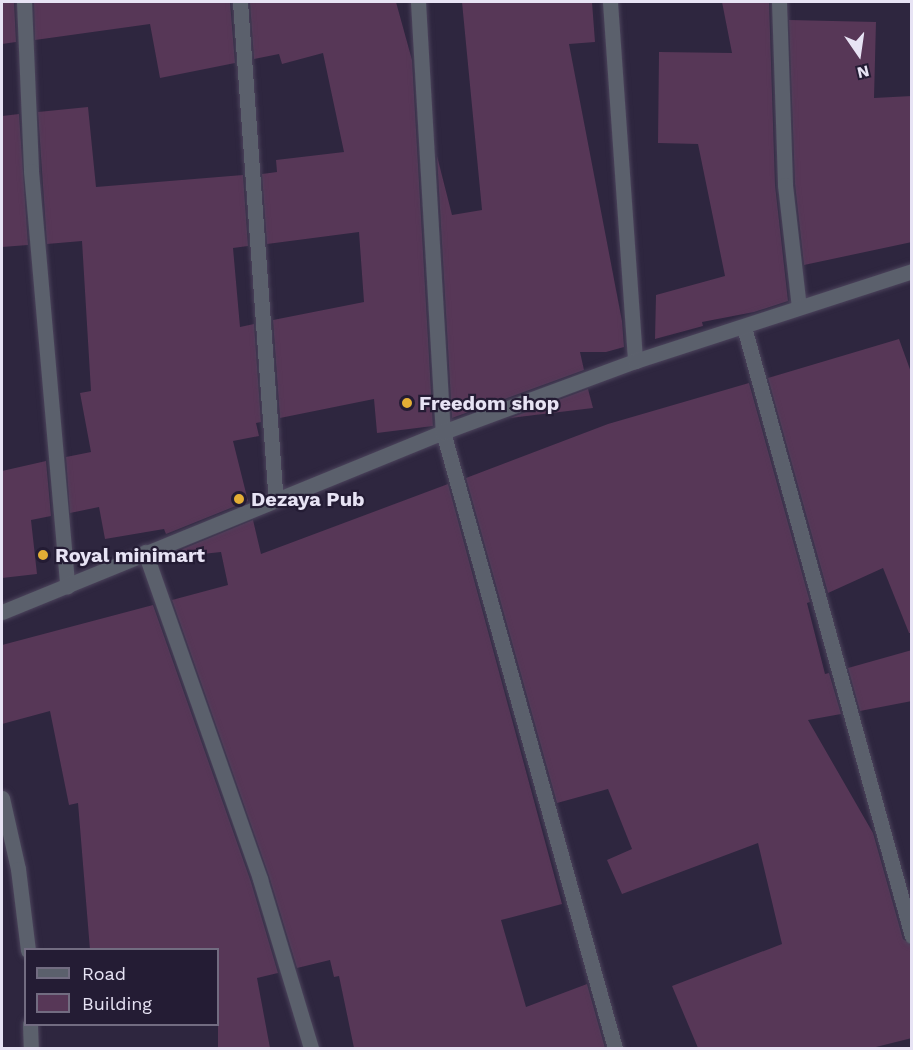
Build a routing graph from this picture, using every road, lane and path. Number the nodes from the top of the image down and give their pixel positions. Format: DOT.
graph roads {
  1 [pos="24,2"];
  2 [pos="240,2"];
  3 [pos="418,2"];
  4 [pos="610,2"];
  5 [pos="779,2"];
  6 [pos="912,271"];
  7 [pos="799,307"];
  8 [pos="744,327"];
  9 [pos="635,361"];
  10 [pos="443,432"];
  11 [pos="276,499"];
  12 [pos="145,552"];
  13 [pos="67,586"];
  14 [pos="2,612"];
  15 [pos="2,798"];
  16 [pos="912,936"];
  17 [pos="28,948"];
  18 [pos="30,1026"];
  19 [pos="31,1048"];
  20 [pos="311,1048"];
  21 [pos="615,1048"];
  1 -- 13 [label="street"];
  2 -- 11 [label="street"];
  3 -- 10 [label="street"];
  4 -- 9 [label="street"];
  5 -- 7 [label="street"];
  6 -- 7 [label="street"];
  7 -- 8 [label="street"];
  8 -- 9 [label="street"];
  8 -- 16 [label="street"];
  9 -- 10 [label="street"];
  10 -- 11 [label="street"];
  10 -- 21 [label="street"];
  11 -- 12 [label="street"];
  12 -- 13 [label="street"];
  12 -- 20 [label="street"];
  13 -- 14 [label="street"];
  15 -- 17 [label="street"];
  18 -- 19 [label="street"];
}
